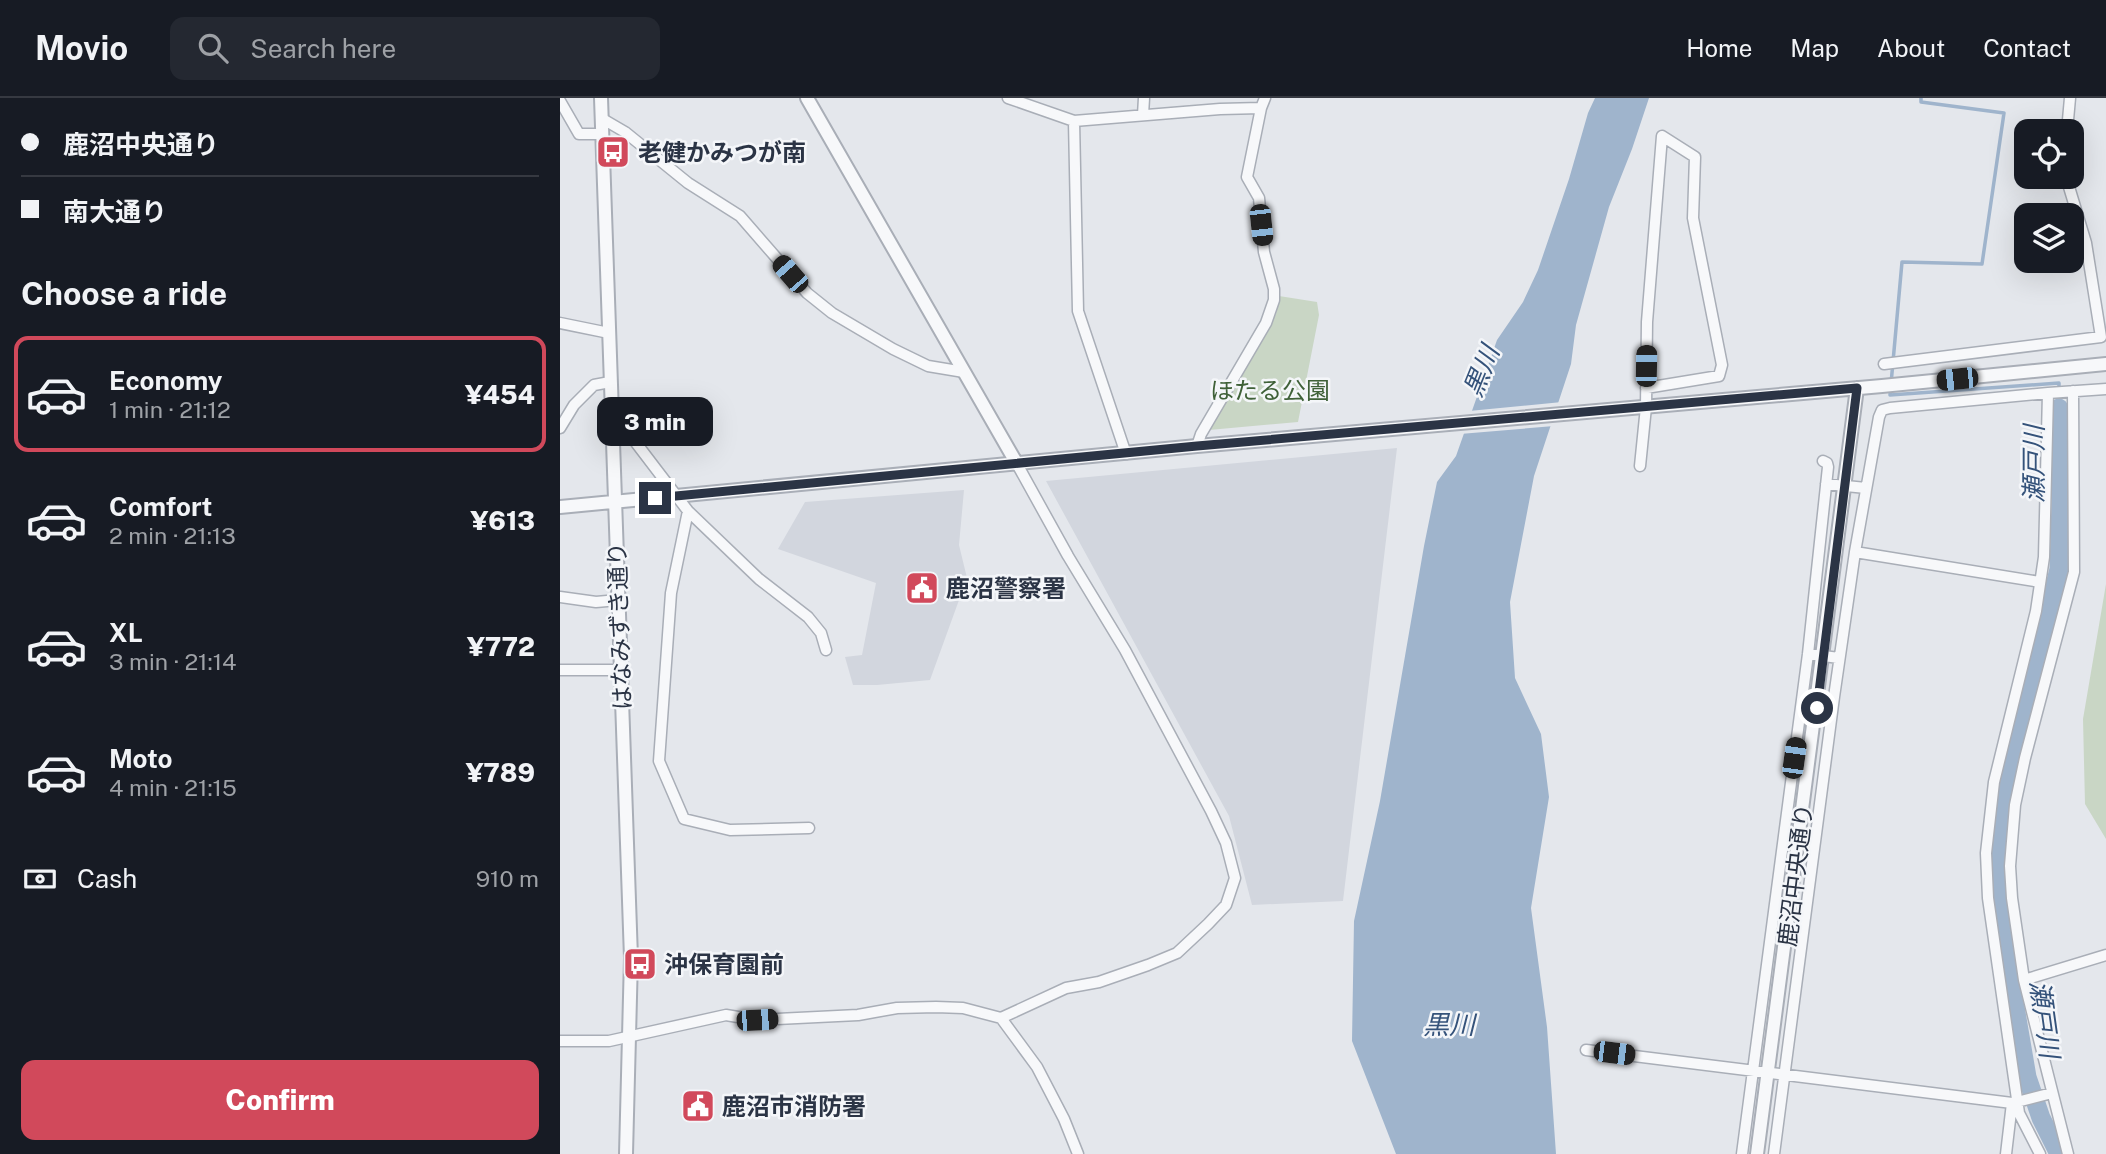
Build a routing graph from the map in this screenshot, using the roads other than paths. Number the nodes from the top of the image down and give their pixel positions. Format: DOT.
graph roads {
  1 [pos="601,98"];
  2 [pos="807,98"];
  3 [pos="1008,98"];
  4 [pos="1144,98"];
  5 [pos="2070,98"];
  6 [pos="560,101"];
  7 [pos="1263,103"];
  8 [pos="1220,104"];
  9 [pos="1143,116"];
  10 [pos="601,118"];
  11 [pos="2068,119"];
  12 [pos="1074,121"];
  13 [pos="602,134"];
  14 [pos="2070,189"];
  15 [pos="560,323"];
  16 [pos="609,332"];
  17 [pos="1884,364"];
  18 [pos="2106,364"];
  19 [pos="964,372"];
  20 [pos="610,383"];
  21 [pos="1646,388"];
  22 [pos="1857,388"];
  23 [pos="2106,389"];
  24 [pos="2073,391"];
  25 [pos="2049,393"];
  26 [pos="1641,407"];
  27 [pos="611,410"];
  28 [pos="560,428"];
  29 [pos="1197,446"];
  30 [pos="1126,454"];
  31 [pos="1823,461"];
  32 [pos="1017,464"];
  33 [pos="1640,466"];
  34 [pos="1826,484"];
  35 [pos="1845,486"];
  36 [pos="1866,488"];
  37 [pos="675,496"];
  38 [pos="615,502"];
  39 [pos="560,507"];
  40 [pos="688,512"];
  41 [pos="1855,552"];
  42 [pos="2040,582"];
  43 [pos="560,597"];
  44 [pos="618,600"];
  45 [pos="826,650"];
  46 [pos="1808,654"];
  47 [pos="1824,656"];
  48 [pos="1839,658"];
  49 [pos="560,670"];
  50 [pos="621,670"];
  51 [pos="808,828"];
  52 [pos="2106,955"];
  53 [pos="2024,980"];
  54 [pos="1001,1017"];
  55 [pos="630,1037"];
  56 [pos="560,1041"];
  57 [pos="1586,1050"];
  58 [pos="1753,1070"];
  59 [pos="1769,1072"];
  60 [pos="1784,1074"];
  61 [pos="2052,1093"];
  62 [pos="2015,1102"];
  63 [pos="626,1154"];
  64 [pos="1078,1154"];
  65 [pos="1742,1154"];
  66 [pos="1758,1154"];
  67 [pos="1774,1154"];
  68 [pos="2006,1154"];
  69 [pos="2040,1154"];
  70 [pos="2068,1154"];
  1 -- 10 [label="street, はなみずき通り"];
  2 -- 19 [label="street"];
  3 -- 12 [label="street"];
  4 -- 9 [label="street"];
  5 -- 11 [label="street"];
  6 -- 13 [label="street"];
  7 -- 8 [label="street"];
  7 -- 29 [label="street"];
  8 -- 9 [label="street"];
  9 -- 12 [label="street"];
  10 -- 13 [label="street, はなみずき通り"];
  10 -- 19 [label="street"];
  12 -- 30 [label="street"];
  13 -- 16 [label="street, はなみずき通り"];
  14 -- 17 [label="street"];
  15 -- 16 [label="street"];
  16 -- 20 [label="street, はなみずき通り"];
  18 -- 22 [label="street"];
  19 -- 32 [label="street"];
  20 -- 27 [label="street, はなみずき通り"];
  20 -- 28 [label="street"];
  21 -- 21 [label="street"];
  21 -- 26 [label="street"];
  22 -- 26 [label="street"];
  22 -- 35 [label="street, 鹿沼中央通り"];
  23 -- 24 [label="street"];
  24 -- 25 [label="street"];
  24 -- 53 [label="street"];
  25 -- 36 [label="street"];
  25 -- 42 [label="street"];
  26 -- 29 [label="street"];
  26 -- 33 [label="street"];
  27 -- 37 [label="street"];
  27 -- 38 [label="street, はなみずき通り"];
  29 -- 30 [label="street"];
  30 -- 32 [label="street"];
  31 -- 34 [label="street"];
  32 -- 37 [label="street"];
  32 -- 54 [label="street"];
  34 -- 35 [label="street"];
  34 -- 46 [label="street"];
  35 -- 36 [label="street"];
  35 -- 47 [label="street, 鹿沼中央通り"];
  36 -- 41 [label="street"];
  37 -- 38 [label="street"];
  37 -- 40 [label="street"];
  38 -- 39 [label="street"];
  38 -- 44 [label="street, はなみずき通り"];
  40 -- 45 [label="street"];
  40 -- 51 [label="street"];
  41 -- 42 [label="street"];
  41 -- 48 [label="street"];
  42 -- 62 [label="street"];
  43 -- 44 [label="street"];
  44 -- 50 [label="street, はなみずき通り"];
  46 -- 47 [label="street"];
  46 -- 58 [label="street"];
  47 -- 48 [label="street"];
  47 -- 59 [label="street, 鹿沼中央通り"];
  48 -- 60 [label="street"];
  49 -- 50 [label="street"];
  50 -- 55 [label="street, はなみずき通り"];
  52 -- 53 [label="street"];
  53 -- 61 [label="street"];
  54 -- 55 [label="street"];
  54 -- 64 [label="street"];
  55 -- 56 [label="street"];
  55 -- 63 [label="street, はなみずき通り"];
  57 -- 58 [label="street"];
  58 -- 59 [label="street"];
  58 -- 65 [label="street"];
  59 -- 60 [label="street"];
  59 -- 66 [label="street, 鹿沼中央通り"];
  60 -- 62 [label="street"];
  60 -- 67 [label="street"];
  61 -- 62 [label="street"];
  61 -- 70 [label="street"];
  62 -- 68 [label="street"];
  62 -- 69 [label="street"];
}
